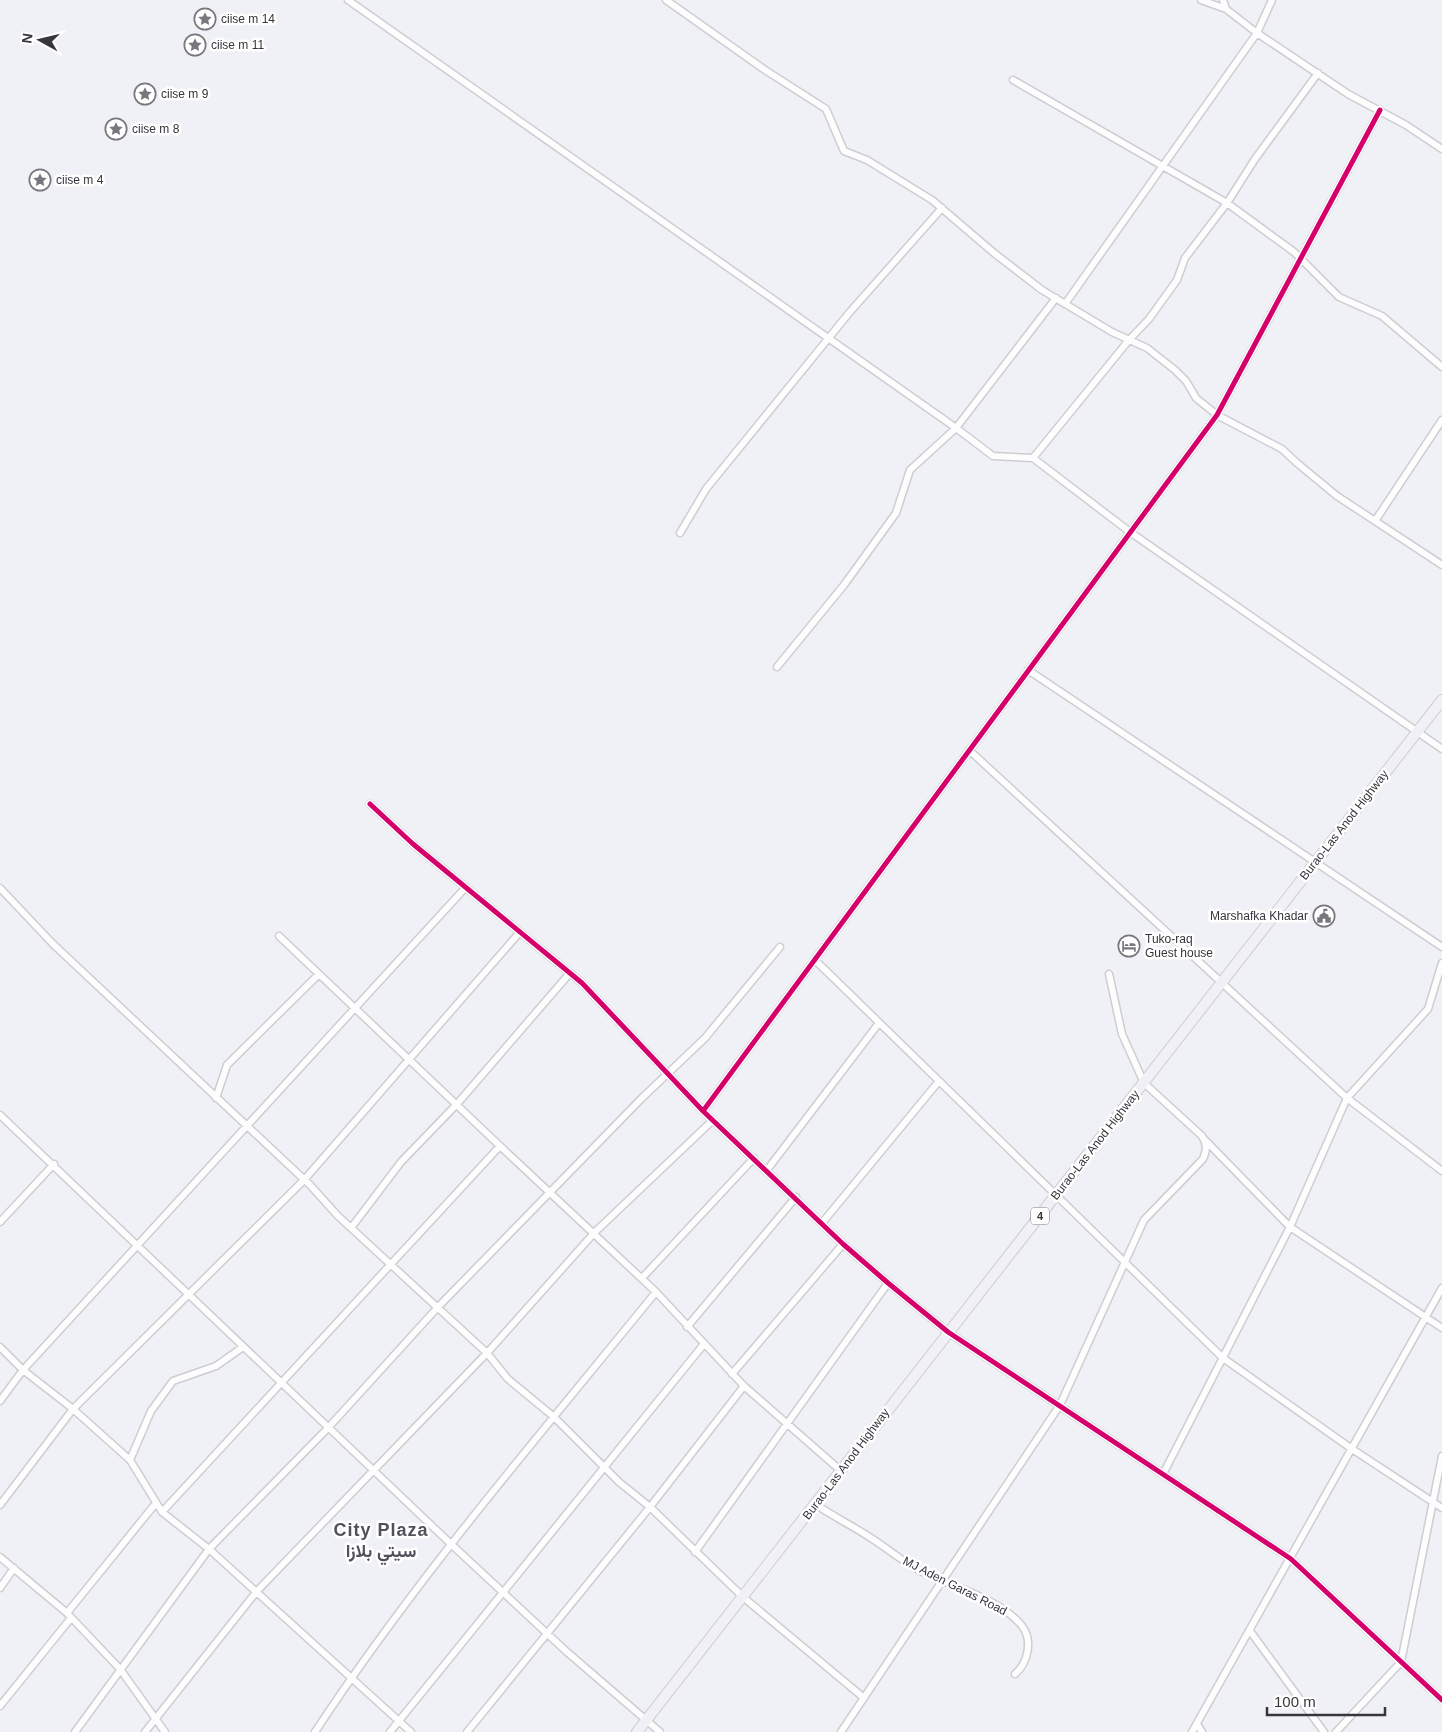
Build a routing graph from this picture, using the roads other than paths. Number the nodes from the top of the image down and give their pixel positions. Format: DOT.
graph roads {
  1 [pos="348,0"];
  2 [pos="666,0"];
  3 [pos="1201,0"];
  4 [pos="1222,0"];
  5 [pos="1272,0"];
  6 [pos="1226,9"];
  7 [pos="1257,32"];
  8 [pos="1318,73"];
  9 [pos="1013,80"];
  10 [pos="1380,110"];
  11 [pos="1442,149"];
  12 [pos="1162,165"];
  13 [pos="1227,203"];
  14 [pos="942,208"];
  15 [pos="1300,258"];
  16 [pos="1056,298"];
  17 [pos="1066,304"];
  18 [pos="829,338"];
  19 [pos="1129,340"];
  20 [pos="1442,367"];
  21 [pos="1216,415"];
  22 [pos="1442,420"];
  23 [pos="956,428"];
  24 [pos="1033,458"];
  25 [pos="1375,520"];
  26 [pos="1130,532"];
  27 [pos="680,534"];
  28 [pos="1442,565"];
  29 [pos="777,667"];
  30 [pos="1028,670"];
  31 [pos="1442,700"];
  32 [pos="1417,732"];
  33 [pos="1442,749"];
  34 [pos="969,750"];
  35 [pos="370,804"];
  36 [pos="1315,862"];
  37 [pos="0,888"];
  38 [pos="466,888"];
  39 [pos="520,932"];
  40 [pos="279,936"];
  41 [pos="780,947"];
  42 [pos="1442,947"];
  43 [pos="814,960"];
  44 [pos="1442,963"];
  45 [pos="570,973"];
  46 [pos="319,974"];
  47 [pos="1110,974"];
  48 [pos="1222,982"];
  49 [pos="355,1008"];
  50 [pos="879,1023"];
  51 [pos="409,1059"];
  52 [pos="668,1074"];
  53 [pos="939,1081"];
  54 [pos="1144,1083"];
  55 [pos="216,1098"];
  56 [pos="1347,1098"];
  57 [pos="457,1104"];
  58 [pos="703,1111"];
  59 [pos="0,1115"];
  60 [pos="713,1120"];
  61 [pos="247,1126"];
  62 [pos="1202,1136"];
  63 [pos="500,1146"];
  64 [pos="754,1158"];
  65 [pos="54,1164"];
  66 [pos="767,1170"];
  67 [pos="1442,1171"];
  68 [pos="304,1180"];
  69 [pos="550,1192"];
  70 [pos="1056,1195"];
  71 [pos="796,1197"];
  72 [pos="0,1222"];
  73 [pos="822,1223"];
  74 [pos="1290,1227"];
  75 [pos="351,1228"];
  76 [pos="595,1232"];
  77 [pos="843,1244"];
  78 [pos="138,1245"];
  79 [pos="1125,1262"];
  80 [pos="391,1264"];
  81 [pos="642,1278"];
  82 [pos="888,1283"];
  83 [pos="1442,1288"];
  84 [pos="656,1292"];
  85 [pos="189,1294"];
  86 [pos="438,1307"];
  87 [pos="1426,1317"];
  88 [pos="688,1327"];
  89 [pos="1442,1328"];
  90 [pos="948,1332"];
  91 [pos="704,1344"];
  92 [pos="0,1346"];
  93 [pos="243,1347"];
  94 [pos="487,1353"];
  95 [pos="1223,1358"];
  96 [pos="23,1370"];
  97 [pos="732,1374"];
  98 [pos="281,1383"];
  99 [pos="744,1386"];
  100 [pos="0,1401"];
  101 [pos="1060,1405"];
  102 [pos="73,1409"];
  103 [pos="554,1418"];
  104 [pos="788,1424"];
  105 [pos="328,1428"];
  106 [pos="1352,1449"];
  107 [pos="1442,1456"];
  108 [pos="130,1460"];
  109 [pos="606,1468"];
  110 [pos="376,1470"];
  111 [pos="840,1470"];
  112 [pos="1163,1474"];
  113 [pos="1433,1502"];
  114 [pos="156,1503"];
  115 [pos="815,1504"];
  116 [pos="0,1505"];
  117 [pos="650,1507"];
  118 [pos="1442,1508"];
  119 [pos="162,1512"];
  120 [pos="452,1545"];
  121 [pos="209,1549"];
  122 [pos="695,1552"];
  123 [pos="0,1556"];
  124 [pos="1290,1558"];
  125 [pos="14,1568"];
  126 [pos="941,1582"];
  127 [pos="0,1588"];
  128 [pos="257,1591"];
  129 [pos="504,1593"];
  130 [pos="743,1597"];
  131 [pos="69,1615"];
  132 [pos="1250,1631"];
  133 [pos="548,1633"];
  134 [pos="1401,1662"];
  135 [pos="120,1668"];
  136 [pos="1015,1674"];
  137 [pos="352,1676"];
  138 [pos="864,1698"];
  139 [pos="1442,1700"];
  140 [pos="0,1706"];
  141 [pos="156,1719"];
  142 [pos="399,1720"];
  143 [pos="646,1722"];
  144 [pos="1197,1724"];
  145 [pos="74,1732"];
  146 [pos="145,1732"];
  147 [pos="165,1732"];
  148 [pos="315,1732"];
  149 [pos="390,1732"];
  150 [pos="411,1732"];
  151 [pos="467,1732"];
  152 [pos="637,1732"];
  153 [pos="660,1732"];
  154 [pos="841,1732"];
  155 [pos="1192,1732"];
  156 [pos="1202,1732"];
  157 [pos="1324,1732"];
  158 [pos="1336,1732"];
  1 -- 18 [label="street"];
  2 -- 14 [label="street"];
  3 -- 6 [label="street"];
  4 -- 6 [label="street"];
  5 -- 7 [label="street"];
  6 -- 7 [label="street"];
  7 -- 8 [label="street"];
  7 -- 12 [label="street"];
  8 -- 10 [label="street"];
  8 -- 13 [label="street"];
  9 -- 12 [label="street"];
  10 -- 11 [label="street"];
  10 -- 15 [label="street"];
  12 -- 13 [label="street"];
  12 -- 17 [label="street"];
  13 -- 15 [label="street"];
  13 -- 19 [label="street"];
  14 -- 16 [label="street"];
  14 -- 18 [label="street"];
  15 -- 20 [label="street"];
  15 -- 21 [label="street"];
  16 -- 17 [label="street"];
  16 -- 23 [label="street"];
  17 -- 19 [label="street"];
  18 -- 23 [label="street"];
  18 -- 27 [label="street"];
  19 -- 21 [label="street"];
  19 -- 24 [label="street"];
  21 -- 25 [label="street"];
  21 -- 26 [label="street"];
  22 -- 25 [label="street"];
  23 -- 24 [label="street"];
  23 -- 29 [label="street"];
  24 -- 26 [label="street"];
  25 -- 28 [label="street"];
  26 -- 30 [label="street"];
  26 -- 32 [label="street"];
  30 -- 34 [label="street"];
  30 -- 36 [label="street"];
  31 -- 32 [label="highway, Burao-Las Anod Highway / 4"];
  32 -- 33 [label="street"];
  32 -- 36 [label="highway, Burao-Las Anod Highway / 4"];
  34 -- 43 [label="street"];
  34 -- 48 [label="street"];
  35 -- 38 [label="street"];
  36 -- 42 [label="street"];
  36 -- 48 [label="highway, Burao-Las Anod Highway / 4"];
  37 -- 55 [label="street"];
  38 -- 39 [label="street"];
  38 -- 49 [label="street"];
  39 -- 45 [label="street"];
  39 -- 51 [label="street"];
  40 -- 46 [label="street"];
  41 -- 52 [label="street"];
  43 -- 50 [label="street"];
  43 -- 58 [label="street"];
  44 -- 56 [label="street"];
  45 -- 52 [label="street"];
  45 -- 57 [label="street"];
  46 -- 49 [label="street"];
  46 -- 55 [label="street"];
  47 -- 54 [label="street"];
  48 -- 54 [label="highway, Burao-Las Anod Highway / 4"];
  48 -- 56 [label="street"];
  49 -- 51 [label="street"];
  49 -- 61 [label="street"];
  50 -- 53 [label="street"];
  50 -- 66 [label="street"];
  51 -- 57 [label="street"];
  51 -- 68 [label="street"];
  52 -- 58 [label="street"];
  52 -- 69 [label="street"];
  53 -- 70 [label="street"];
  53 -- 73 [label="street"];
  54 -- 62 [label="street"];
  54 -- 70 [label="highway, Burao-Las Anod Highway / 4"];
  55 -- 61 [label="street"];
  56 -- 67 [label="street"];
  56 -- 74 [label="street"];
  57 -- 63 [label="street"];
  57 -- 75 [label="street"];
  58 -- 60 [label="street"];
  59 -- 65 [label="street"];
  60 -- 64 [label="street"];
  60 -- 76 [label="street"];
  61 -- 68 [label="street"];
  61 -- 78 [label="street"];
  62 -- 74 [label="street"];
  62 -- 79 [label="street"];
  63 -- 69 [label="street"];
  63 -- 80 [label="street"];
  64 -- 66 [label="street"];
  64 -- 81 [label="street"];
  65 -- 72 [label="street"];
  65 -- 78 [label="street"];
  66 -- 71 [label="street"];
  68 -- 75 [label="street"];
  68 -- 85 [label="street"];
  69 -- 76 [label="street"];
  69 -- 86 [label="street"];
  70 -- 79 [label="street"];
  70 -- 90 [label="highway, Burao-Las Anod Highway / 4"];
  71 -- 73 [label="street"];
  71 -- 88 [label="street"];
  73 -- 77 [label="street"];
  74 -- 87 [label="street"];
  74 -- 95 [label="street"];
  75 -- 80 [label="street"];
  76 -- 81 [label="street"];
  76 -- 94 [label="street"];
  77 -- 82 [label="street"];
  77 -- 97 [label="street"];
  78 -- 85 [label="street"];
  78 -- 96 [label="street"];
  79 -- 95 [label="street"];
  79 -- 101 [label="street"];
  80 -- 86 [label="street"];
  80 -- 98 [label="street"];
  81 -- 84 [label="street"];
  82 -- 90 [label="street"];
  82 -- 104 [label="street"];
  83 -- 87 [label="street"];
  84 -- 88 [label="street"];
  84 -- 103 [label="street"];
  85 -- 93 [label="street"];
  85 -- 102 [label="street"];
  86 -- 94 [label="street"];
  86 -- 105 [label="street"];
  87 -- 89 [label="street"];
  87 -- 106 [label="street"];
  88 -- 91 [label="street"];
  90 -- 101 [label="street"];
  90 -- 111 [label="highway, Burao-Las Anod Highway / 4"];
  91 -- 97 [label="street"];
  91 -- 109 [label="street"];
  92 -- 96 [label="street"];
  93 -- 98 [label="street"];
  93 -- 108 [label="street"];
  94 -- 103 [label="street"];
  94 -- 110 [label="street"];
  95 -- 106 [label="street"];
  95 -- 112 [label="street"];
  96 -- 100 [label="street"];
  96 -- 102 [label="street"];
  97 -- 99 [label="street"];
  98 -- 105 [label="street"];
  98 -- 119 [label="street"];
  99 -- 104 [label="street"];
  99 -- 117 [label="street"];
  101 -- 112 [label="street"];
  101 -- 126 [label="street"];
  102 -- 108 [label="street"];
  102 -- 116 [label="street"];
  103 -- 109 [label="street"];
  103 -- 120 [label="street"];
  104 -- 111 [label="street"];
  104 -- 122 [label="street"];
  105 -- 110 [label="street"];
  105 -- 121 [label="street"];
  106 -- 113 [label="street"];
  106 -- 124 [label="street"];
  107 -- 113 [label="street"];
  108 -- 114 [label="street"];
  109 -- 117 [label="street"];
  109 -- 129 [label="street"];
  110 -- 120 [label="street"];
  110 -- 128 [label="street"];
  111 -- 115 [label="highway, Burao-Las Anod Highway / 4"];
  112 -- 124 [label="street"];
  113 -- 118 [label="street"];
  113 -- 134 [label="street"];
  114 -- 119 [label="street"];
  114 -- 131 [label="street"];
  115 -- 126 [label="street, MJ Aden Garas Road"];
  115 -- 130 [label="highway, Burao-Las Anod Highway / 4"];
  117 -- 122 [label="street"];
  117 -- 133 [label="street"];
  119 -- 121 [label="street"];
  120 -- 129 [label="street"];
  120 -- 137 [label="street"];
  121 -- 128 [label="street"];
  121 -- 135 [label="street"];
  122 -- 130 [label="street"];
  123 -- 125 [label="street"];
  124 -- 132 [label="street"];
  124 -- 134 [label="street"];
  125 -- 127 [label="street"];
  125 -- 131 [label="street"];
  126 -- 136 [label="street, MJ Aden Garas Road"];
  126 -- 138 [label="street"];
  128 -- 137 [label="street"];
  128 -- 141 [label="street"];
  129 -- 133 [label="street"];
  129 -- 142 [label="street"];
  130 -- 138 [label="street"];
  130 -- 143 [label="highway, Burao-Las Anod Highway / 4"];
  131 -- 135 [label="street"];
  131 -- 140 [label="street"];
  132 -- 144 [label="street"];
  132 -- 157 [label="street"];
  133 -- 143 [label="street"];
  133 -- 151 [label="street"];
  134 -- 139 [label="street"];
  134 -- 158 [label="street"];
  135 -- 141 [label="street"];
  135 -- 145 [label="street"];
  137 -- 142 [label="street"];
  137 -- 148 [label="street"];
  138 -- 154 [label="street"];
  141 -- 146 [label="street"];
  141 -- 147 [label="street"];
  142 -- 149 [label="street"];
  142 -- 150 [label="street"];
  143 -- 152 [label="highway, Burao-Las Anod Highway / 4"];
  143 -- 153 [label="street"];
  144 -- 155 [label="street"];
  144 -- 156 [label="street"];
}
